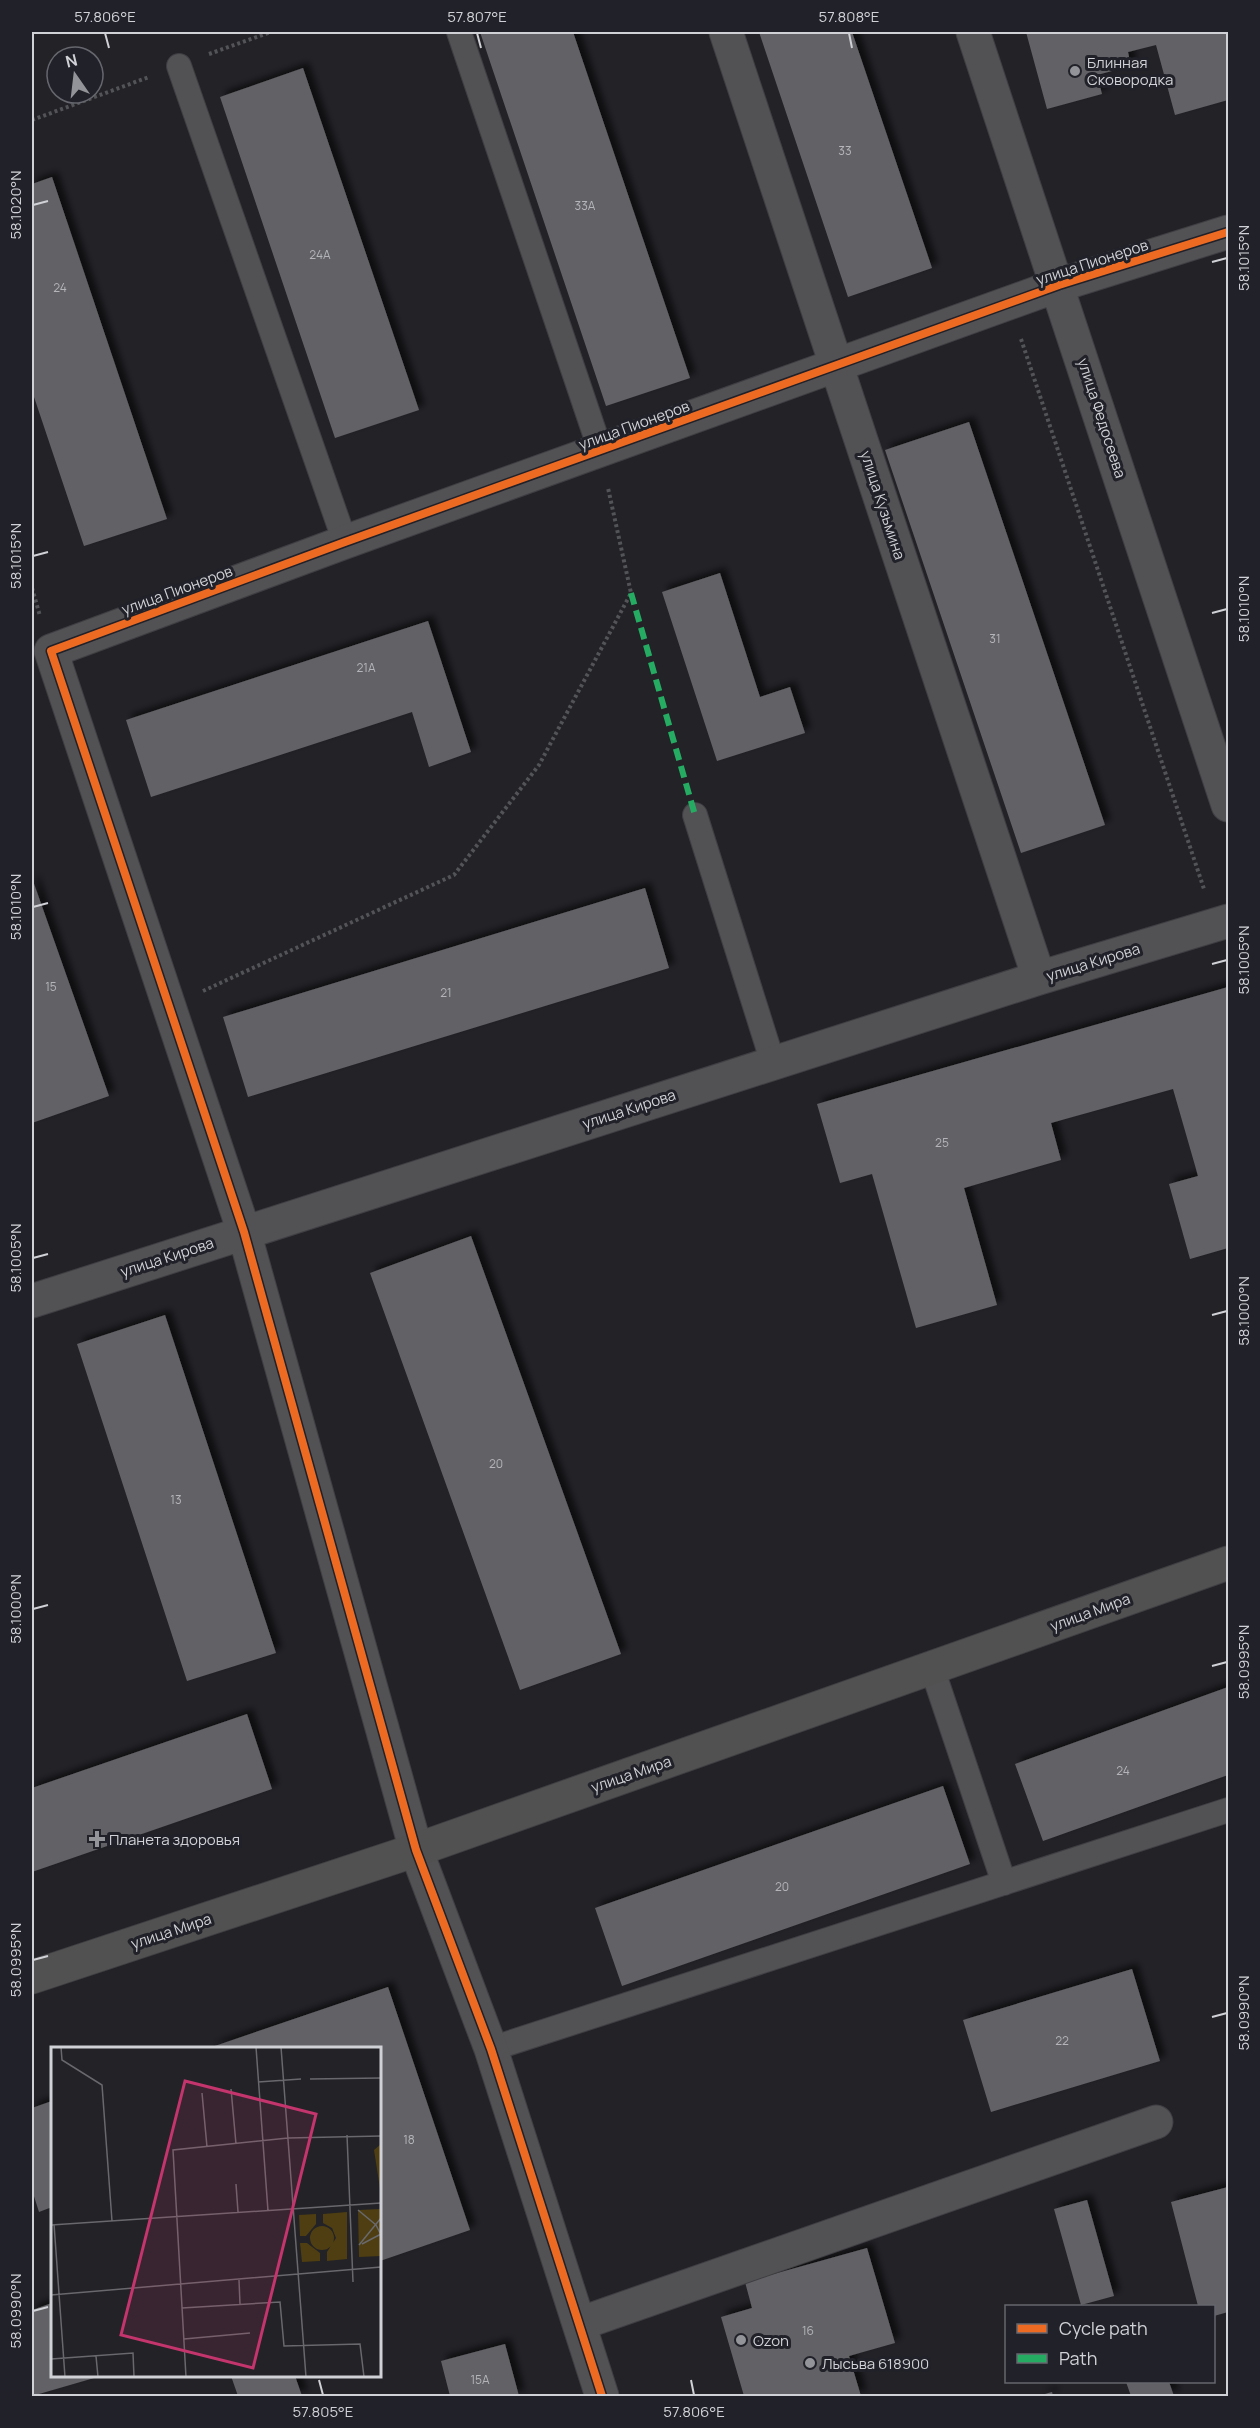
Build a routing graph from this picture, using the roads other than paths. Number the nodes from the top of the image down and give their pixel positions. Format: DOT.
graph roads {
  1 [pos="459,32"];
  2 [pos="726,32"];
  3 [pos="973,32"];
  4 [pos="179,66"];
  5 [pos="1228,232"];
  6 [pos="1059,285"];
  7 [pos="837,366"];
  8 [pos="601,452"];
  9 [pos="345,542"];
  10 [pos="1228,805"];
  11 [pos="695,815"];
  12 [pos="1222,922"];
  13 [pos="1039,978"];
  14 [pos="773,1063"];
  15 [pos="244,1232"];
  16 [pos="32,1301"];
  17 [pos="1228,1563"];
  18 [pos="932,1668"];
  19 [pos="1228,1810"];
  20 [pos="416,1850"];
  21 [pos="1004,1883"];
  22 [pos="32,1977"];
  23 [pos="491,2049"];
  24 [pos="1156,2122"];
  25 [pos="579,2324"];
  26 [pos="602,2397"];
  1 -- 8 [label="lane"];
  2 -- 7 [label="street, улица Кузьмина"];
  3 -- 6 [label="street, улица Федосеева"];
  4 -- 9 [label="lane"];
  5 -- 6 [label="street, улица Пионеров"];
  6 -- 7 [label="street, улица Пионеров"];
  6 -- 10 [label="street, улица Федосеева"];
  7 -- 8 [label="street, улица Пионеров"];
  7 -- 13 [label="street, улица Кузьмина"];
  8 -- 9 [label="street, улица Пионеров"];
  9 -- 15 [label="street, улица Пионеров"];
  11 -- 14 [label="lane"];
  12 -- 13 [label="street, улица Кирова"];
  13 -- 14 [label="street, улица Кирова"];
  14 -- 15 [label="street, улица Кирова"];
  15 -- 16 [label="street, улица Кирова"];
  15 -- 20 [label="street"];
  17 -- 18 [label="street, улица Мира"];
  18 -- 20 [label="street, улица Мира"];
  18 -- 21 [label="lane"];
  19 -- 21 [label="lane"];
  20 -- 22 [label="street, улица Мира"];
  20 -- 23 [label="street"];
  21 -- 23 [label="lane"];
  23 -- 25 [label="street"];
  24 -- 25 [label="street"];
  25 -- 26 [label="street"];
}
